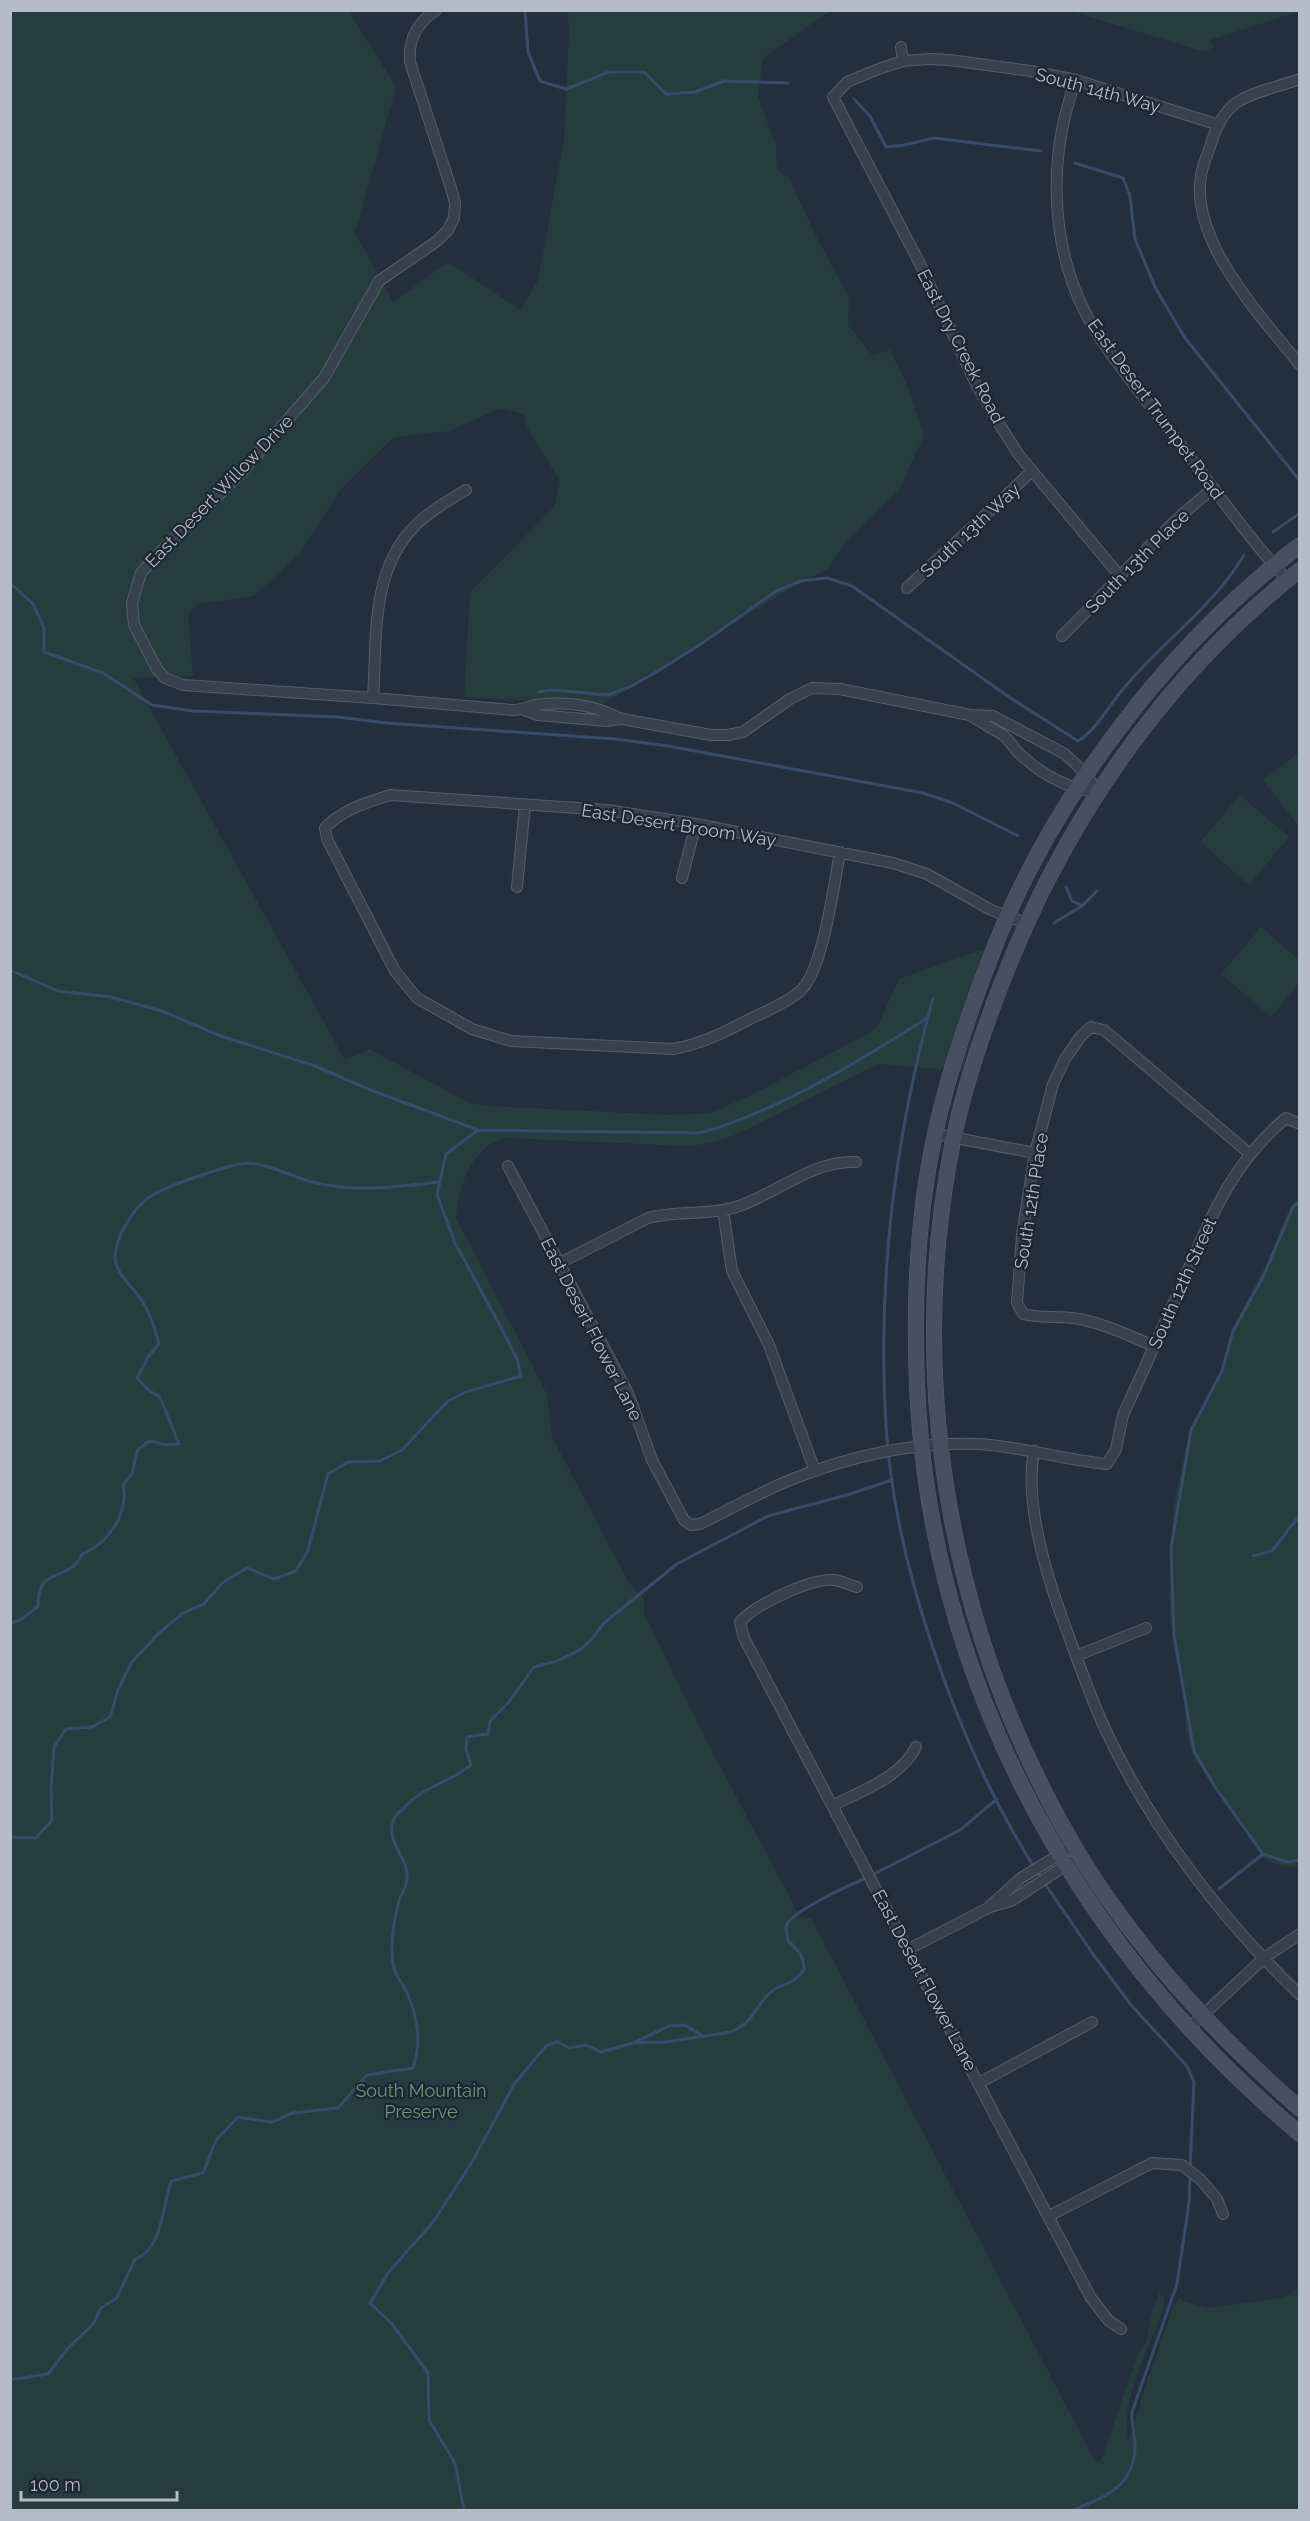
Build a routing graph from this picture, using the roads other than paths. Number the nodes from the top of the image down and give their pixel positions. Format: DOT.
graph roads {
  1 [pos="436,10"];
  2 [pos="901,47"];
  3 [pos="903,62"];
  4 [pos="1299,79"];
  5 [pos="1076,80"];
  6 [pos="833,97"];
  7 [pos="1219,125"];
  8 [pos="1299,365"];
  9 [pos="1032,471"];
  10 [pos="1214,488"];
  11 [pos="466,490"];
  12 [pos="1299,545"];
  13 [pos="1274,565"];
  14 [pos="1299,570"];
  15 [pos="1119,575"];
  16 [pos="1287,580"];
  17 [pos="907,588"];
  18 [pos="1062,636"];
  19 [pos="373,698"];
  20 [pos="970,716"];
  21 [pos="1087,774"];
  22 [pos="1077,790"];
  23 [pos="1097,792"];
  24 [pos="525,805"];
  25 [pos="696,824"];
  26 [pos="840,852"];
  27 [pos="682,878"];
  28 [pos="517,887"];
  29 [pos="1005,917"];
  30 [pos="1026,923"];
  31 [pos="1299,1124"];
  32 [pos="935,1134"];
  33 [pos="954,1138"];
  34 [pos="1035,1154"];
  35 [pos="1250,1154"];
  36 [pos="856,1162"];
  37 [pos="508,1166"];
  38 [pos="723,1210"];
  39 [pos="560,1263"];
  40 [pos="1154,1346"];
  41 [pos="940,1445"];
  42 [pos="922,1446"];
  43 [pos="1034,1451"];
  44 [pos="815,1471"];
  45 [pos="857,1587"];
  46 [pos="1146,1628"];
  47 [pos="980,1635"];
  48 [pos="962,1639"];
  49 [pos="1076,1656"];
  50 [pos="916,1747"];
  51 [pos="834,1805"];
  52 [pos="1077,1850"];
  53 [pos="1062,1861"];
  54 [pos="1017,1881"];
  55 [pos="1026,1893"];
  56 [pos="990,1906"];
  57 [pos="1299,1934"];
  58 [pos="909,1949"];
  59 [pos="1264,1958"];
  60 [pos="1299,1995"];
  61 [pos="1203,2015"];
  62 [pos="1092,2022"];
  63 [pos="1189,2028"];
  64 [pos="979,2083"];
  65 [pos="1299,2109"];
  66 [pos="1299,2134"];
  67 [pos="1223,2214"];
  68 [pos="1048,2216"];
  69 [pos="1121,2330"];
  1 -- 19 [label="street, East Desert Willow Drive"];
  2 -- 3 [label="street"];
  3 -- 5 [label="street, South 14th Way"];
  3 -- 6 [label="street, South 14th Way"];
  4 -- 7 [label="street"];
  5 -- 7 [label="street, South 14th Way"];
  5 -- 10 [label="street, East Desert Trumpet Road"];
  6 -- 9 [label="street, East Dry Creek Road"];
  7 -- 8 [label="street"];
  9 -- 15 [label="street, East Dry Creek Road"];
  9 -- 17 [label="street, South 13th Way"];
  10 -- 13 [label="street, East Desert Trumpet Road"];
  10 -- 15 [label="street, South 13th Place"];
  11 -- 19 [label="street"];
  12 -- 13 [label="street"];
  13 -- 16 [label="street, East Desert Trumpet Road"];
  13 -- 21 [label="street"];
  14 -- 16 [label="street"];
  15 -- 18 [label="street, South 13th Place"];
  16 -- 23 [label="street"];
  19 -- 20 [label="street, East Desert Willow Drive"];
  20 -- 21 [label="street, East Desert Willow Drive"];
  20 -- 22 [label="street, East Desert Willow Drive"];
  21 -- 22 [label="street"];
  21 -- 23 [label="street, East Desert Willow Drive"];
  22 -- 23 [label="street, East Desert Willow Drive"];
  22 -- 29 [label="street"];
  23 -- 30 [label="street"];
  24 -- 25 [label="street, East Desert Broom Way"];
  24 -- 26 [label="street, East Desert Broom Way"];
  24 -- 28 [label="street"];
  25 -- 26 [label="street, East Desert Broom Way"];
  25 -- 27 [label="street"];
  26 -- 29 [label="street, East Desert Broom Way"];
  29 -- 30 [label="street, East Desert Broom Way"];
  29 -- 32 [label="street"];
  30 -- 33 [label="street"];
  31 -- 35 [label="street, South 12th Street"];
  32 -- 33 [label="street"];
  32 -- 42 [label="street"];
  33 -- 34 [label="street"];
  33 -- 41 [label="street"];
  34 -- 35 [label="street, South 12th Place"];
  34 -- 40 [label="street, South 12th Place"];
  35 -- 40 [label="street, South 12th Street"];
  36 -- 38 [label="street"];
  37 -- 39 [label="street, East Desert Flower Lane"];
  38 -- 39 [label="street"];
  38 -- 44 [label="street"];
  39 -- 44 [label="street, East Desert Flower Lane"];
  40 -- 43 [label="street, South 12th Street"];
  41 -- 42 [label="street"];
  41 -- 43 [label="street"];
  41 -- 47 [label="street"];
  42 -- 44 [label="street"];
  42 -- 48 [label="street"];
  43 -- 49 [label="street"];
  45 -- 51 [label="street, East Desert Flower Lane"];
  46 -- 49 [label="street"];
  47 -- 48 [label="street"];
  47 -- 52 [label="street"];
  48 -- 53 [label="street"];
  49 -- 59 [label="street"];
  50 -- 51 [label="street"];
  51 -- 58 [label="street, East Desert Flower Lane"];
  52 -- 53 [label="street"];
  52 -- 61 [label="street"];
  53 -- 54 [label="street"];
  53 -- 55 [label="street"];
  53 -- 63 [label="street"];
  54 -- 55 [label="street"];
  54 -- 56 [label="street"];
  55 -- 56 [label="street"];
  56 -- 58 [label="street"];
  57 -- 59 [label="street"];
  58 -- 64 [label="street, East Desert Flower Lane"];
  59 -- 60 [label="street"];
  59 -- 61 [label="street"];
  61 -- 63 [label="street"];
  61 -- 65 [label="street"];
  62 -- 64 [label="street"];
  63 -- 66 [label="street"];
  64 -- 68 [label="street, East Desert Flower Lane"];
  67 -- 68 [label="street"];
  68 -- 69 [label="street, East Desert Flower Lane"];
}
